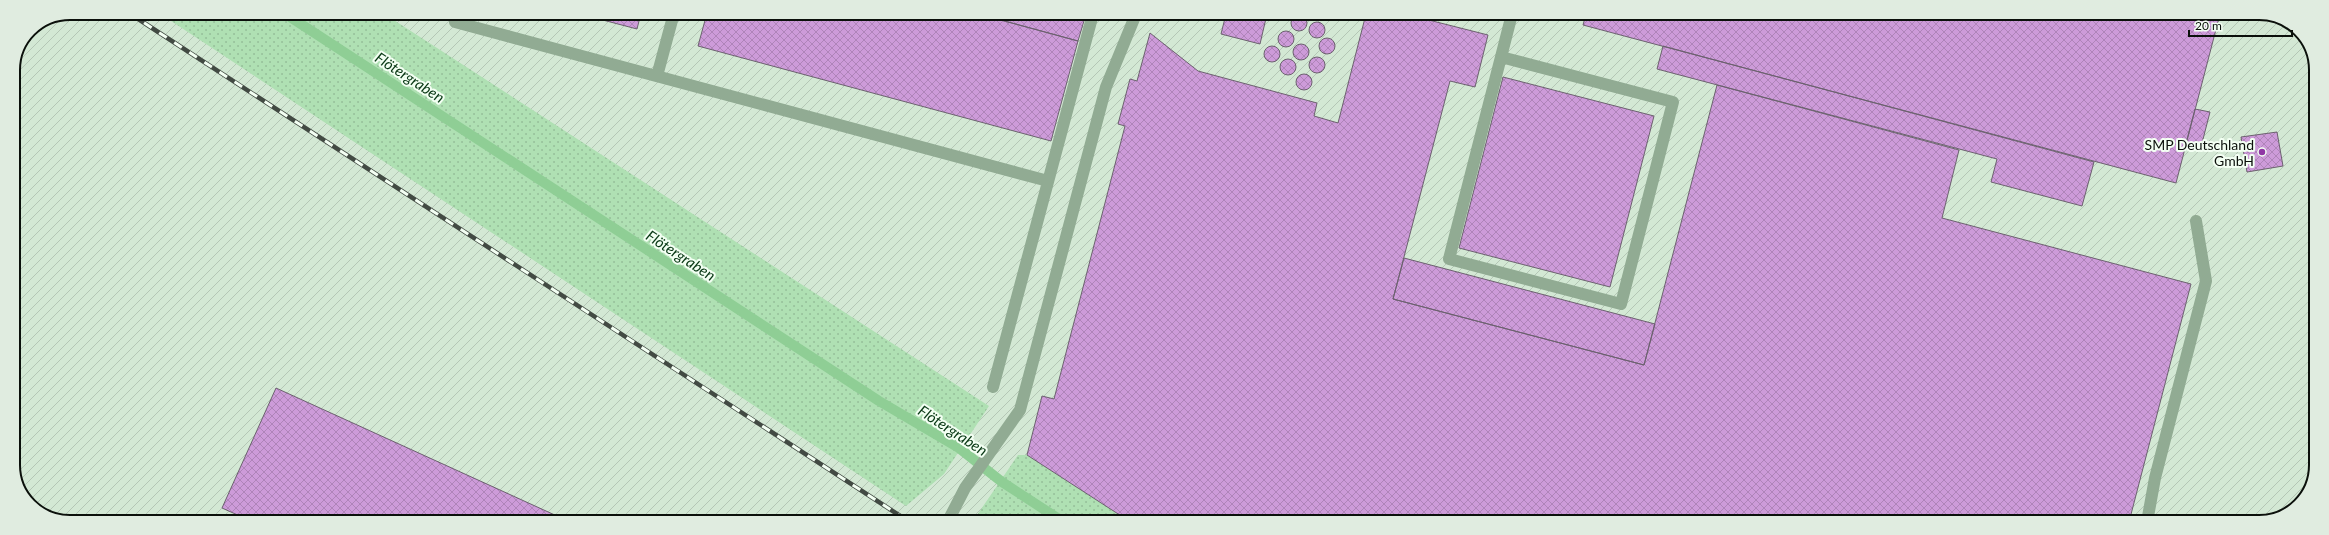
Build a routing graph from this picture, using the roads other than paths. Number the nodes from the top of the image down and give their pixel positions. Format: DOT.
graph roads {
  1 [pos="672,20"];
  2 [pos="1091,20"];
  3 [pos="1134,20"];
  4 [pos="1510,20"];
  5 [pos="455,22"];
  6 [pos="1500,57"];
  7 [pos="657,76"];
  8 [pos="1048,181"];
  9 [pos="2196,221"];
  10 [pos="993,387"];
  11 [pos="951,515"];
  12 [pos="2148,515"];
  1 -- 7 [label="lane"];
  2 -- 8 [label="lane"];
  3 -- 11 [label="lane"];
  4 -- 6 [label="lane"];
  5 -- 7 [label="lane"];
  6 -- 6 [label="lane"];
  7 -- 8 [label="lane"];
  8 -- 10 [label="lane"];
  9 -- 12 [label="lane"];
}
